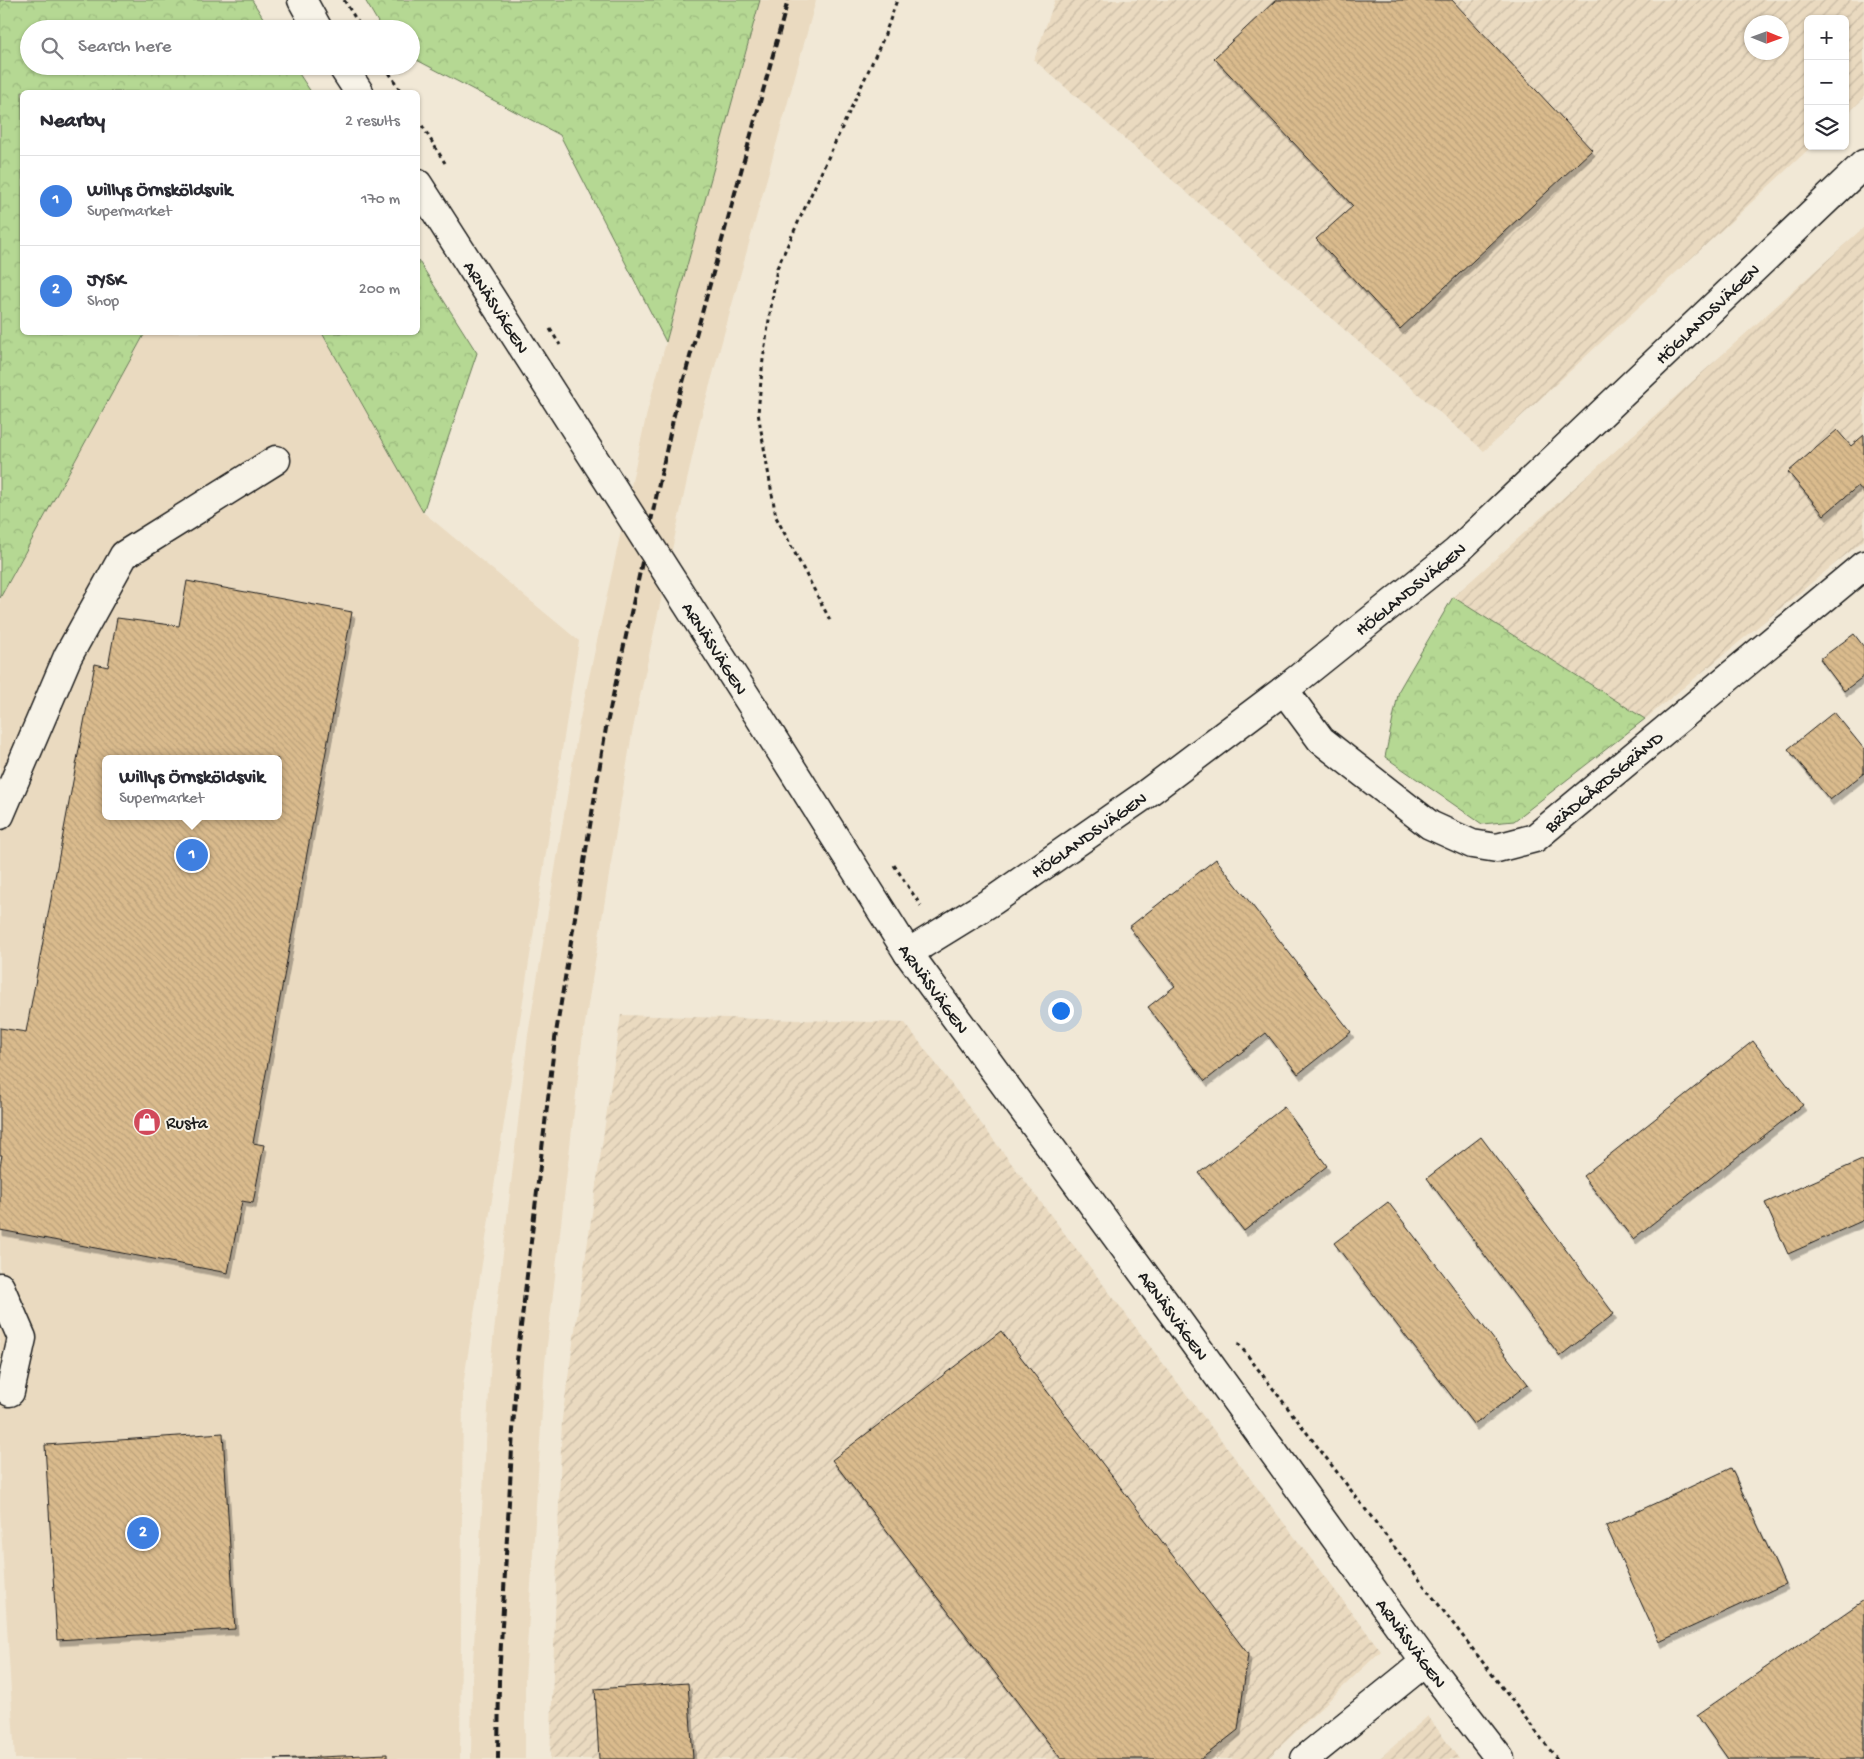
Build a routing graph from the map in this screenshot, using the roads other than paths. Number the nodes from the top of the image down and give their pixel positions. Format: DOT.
graph roads {
  1 [pos="302,0"];
  2 [pos="313,20"];
  3 [pos="348,75"];
  4 [pos="358,90"];
  5 [pos="1864,164"];
  6 [pos="420,187"];
  7 [pos="276,460"];
  8 [pos="1864,565"];
  9 [pos="1284,690"];
  10 [pos="0,815"];
  11 [pos="908,953"];
  12 [pos="0,1287"];
  13 [pos="10,1392"];
  14 [pos="1425,1662"];
  15 [pos="1304,1759"];
  16 [pos="1500,1759"];
  1 -- 2 [label="street"];
  3 -- 4 [label="street"];
  5 -- 9 [label="street, HÖGLANDSVÄGEN"];
  6 -- 11 [label="street, ARNÄSVÄGEN, bridge"];
  7 -- 10 [label="street"];
  8 -- 9 [label="street, BRÄDGÅRDSGRÄND"];
  9 -- 11 [label="street, HÖGLANDSVÄGEN"];
  11 -- 14 [label="street, ARNÄSVÄGEN"];
  12 -- 13 [label="street"];
  14 -- 15 [label="street"];
  14 -- 16 [label="street, ARNÄSVÄGEN"];
}
